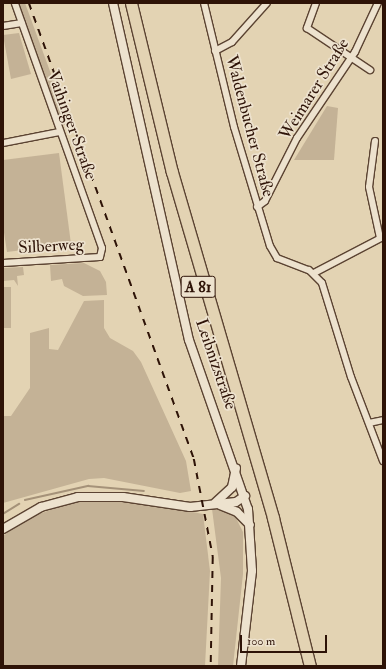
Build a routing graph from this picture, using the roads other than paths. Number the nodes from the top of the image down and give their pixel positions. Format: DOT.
graph roads {
  1 [pos="15,3"];
  2 [pos="113,3"];
  3 [pos="125,3"];
  4 [pos="131,3"];
  5 [pos="204,3"];
  6 [pos="267,3"];
  7 [pos="316,3"];
  8 [pos="378,3"];
  9 [pos="22,23"];
  10 [pos="3,26"];
  11 [pos="215,51"];
  12 [pos="350,57"];
  13 [pos="370,70"];
  14 [pos="59,132"];
  15 [pos="375,141"];
  16 [pos="3,143"];
  17 [pos="257,207"];
  18 [pos="381,238"];
  19 [pos="100,257"];
  20 [pos="3,263"];
  21 [pos="314,273"];
  22 [pos="383,420"];
  23 [pos="368,423"];
  24 [pos="383,460"];
  25 [pos="237,467"];
  26 [pos="245,496"];
  27 [pos="223,498"];
  28 [pos="214,504"];
  29 [pos="250,525"];
  30 [pos="3,529"];
  31 [pos="241,666"];
  32 [pos="303,666"];
  33 [pos="310,666"];
  1 -- 9 [label="street, Vaihinger Straße"];
  2 -- 25 [label="street, Leibnizstraße"];
  3 -- 32 [label="highway, A 81"];
  4 -- 33 [label="highway, A 81"];
  5 -- 11 [label="street, Waldenbucher Straße"];
  6 -- 11 [label="street"];
  7 -- 12 [label="street"];
  8 -- 12 [label="street, Weimarer Straße"];
  9 -- 10 [label="street"];
  9 -- 14 [label="street, Vaihinger Straße"];
  11 -- 17 [label="street, Waldenbucher Straße"];
  12 -- 13 [label="street"];
  12 -- 17 [label="street, Weimarer Straße"];
  14 -- 16 [label="street"];
  14 -- 19 [label="street, Vaihinger Straße"];
  15 -- 18 [label="street"];
  17 -- 21 [label="street, Waldenbucher Straße"];
  18 -- 21 [label="street"];
  19 -- 20 [label="street, Silberweg"];
  21 -- 23 [label="street"];
  22 -- 23 [label="street"];
  23 -- 24 [label="street"];
  25 -- 26 [label="street, Leibnizstraße"];
  25 -- 27 [label="street"];
  26 -- 27 [label="street"];
  26 -- 28 [label="street"];
  26 -- 29 [label="street, Leibnizstraße"];
  27 -- 28 [label="street"];
  28 -- 29 [label="street"];
  28 -- 30 [label="street"];
  29 -- 31 [label="street, Leibnizstraße"];
}
